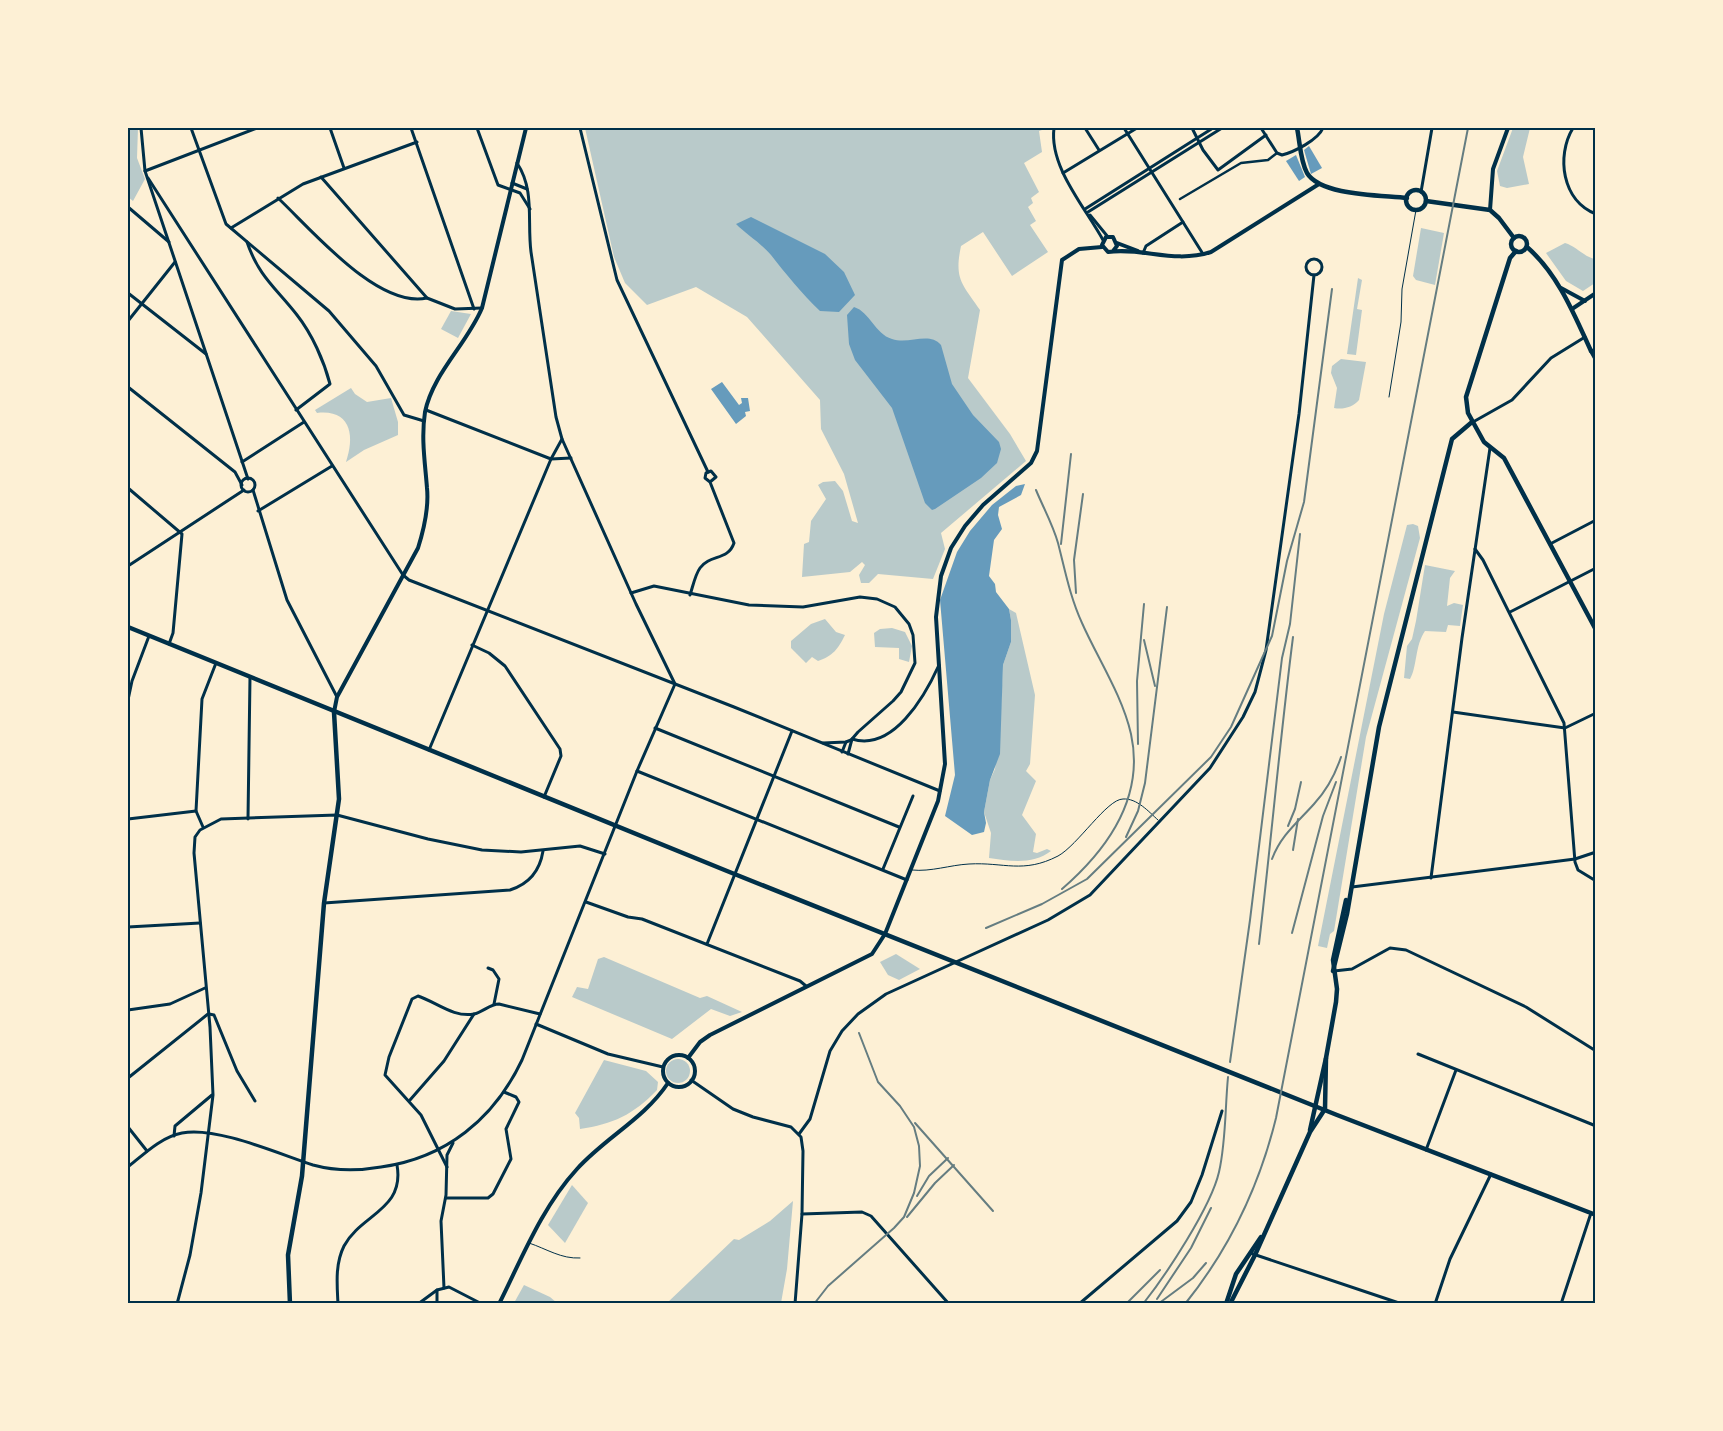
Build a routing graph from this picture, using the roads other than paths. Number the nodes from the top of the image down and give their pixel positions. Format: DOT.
graph roads {
  1 [pos="141,128"];
  2 [pos="191,128"];
  3 [pos="257,128"];
  4 [pos="330,128"];
  5 [pos="412,128"];
  6 [pos="477,128"];
  7 [pos="526,128"];
  8 [pos="580,128"];
  9 [pos="1054,128"];
  10 [pos="1085,128"];
  11 [pos="1124,128"];
  12 [pos="1137,128"];
  13 [pos="1192,128"];
  14 [pos="1213,128"];
  15 [pos="1222,128"];
  16 [pos="1261,128"];
  17 [pos="1297,128"];
  18 [pos="1323,128"];
  19 [pos="1432,128"];
  20 [pos="1508,128"];
  21 [pos="1573,128"];
  22 [pos="1127,133"];
  23 [pos="1266,135"];
  24 [pos="1198,137"];
  25 [pos="1200,141"];
  26 [pos="417,142"];
  27 [pos="1300,147"];
  28 [pos="199,148"];
  29 [pos="1099,150"];
  30 [pos="1277,153"];
  31 [pos="517,163"];
  32 [pos="344,168"];
  33 [pos="1150,168"];
  34 [pos="145,170"];
  35 [pos="1218,170"];
  36 [pos="1152,172"];
  37 [pos="1063,173"];
  38 [pos="1222,175"];
  39 [pos="321,177"];
  40 [pos="148,178"];
  41 [pos="512,183"];
  42 [pos="1319,184"];
  43 [pos="511,189"];
  44 [pos="528,190"];
  45 [pos="1421,192"];
  46 [pos="278,198"];
  47 [pos="1407,198"];
  48 [pos="1180,199"];
  49 [pos="1428,202"];
  50 [pos="128,207"];
  51 [pos="1085,208"];
  52 [pos="530,210"];
  53 [pos="1416,210"];
  54 [pos="1490,210"];
  55 [pos="1088,212"];
  56 [pos="1596,214"];
  57 [pos="1183,222"];
  58 [pos="231,228"];
  59 [pos="1108,237"];
  60 [pos="1514,238"];
  61 [pos="1103,240"];
  62 [pos="247,241"];
  63 [pos="169,242"];
  64 [pos="1117,243"];
  65 [pos="1102,247"];
  66 [pos="1527,247"];
  67 [pos="1113,251"];
  68 [pos="1516,251"];
  69 [pos="1143,253"];
  70 [pos="1204,254"];
  71 [pos="175,262"];
  72 [pos="1314,276"];
  73 [pos="1560,287"];
  74 [pos="128,293"];
  75 [pos="1596,293"];
  76 [pos="427,298"];
  77 [pos="1585,301"];
  78 [pos="142,304"];
  79 [pos="482,308"];
  80 [pos="474,309"];
  81 [pos="1572,309"];
  82 [pos="128,321"];
  83 [pos="1585,337"];
  84 [pos="1593,351"];
  85 [pos="206,354"];
  86 [pos="1596,360"];
  87 [pos="128,387"];
  88 [pos="1389,397"];
  89 [pos="296,410"];
  90 [pos="426,410"];
  91 [pos="424,421"];
  92 [pos="304,422"];
  93 [pos="1472,422"];
  94 [pos="562,440"];
  95 [pos="1490,448"];
  96 [pos="551,458"];
  97 [pos="571,458"];
  98 [pos="242,462"];
  99 [pos="332,466"];
  100 [pos="708,472"];
  101 [pos="248,479"];
  102 [pos="710,482"];
  103 [pos="242,485"];
  104 [pos="128,488"];
  105 [pos="244,490"];
  106 [pos="253,490"];
  107 [pos="258,511"];
  108 [pos="1596,520"];
  109 [pos="180,531"];
  110 [pos="1550,544"];
  111 [pos="1475,549"];
  112 [pos="128,566"];
  113 [pos="1596,568"];
  114 [pos="403,575"];
  115 [pos="1570,581"];
  116 [pos="631,593"];
  117 [pos="690,595"];
  118 [pos="487,610"];
  119 [pos="1510,612"];
  120 [pos="128,627"];
  121 [pos="1596,630"];
  122 [pos="149,636"];
  123 [pos="169,644"];
  124 [pos="472,645"];
  125 [pos="216,663"];
  126 [pos="939,665"];
  127 [pos="250,677"];
  128 [pos="675,684"];
  129 [pos="337,697"];
  130 [pos="128,700"];
  131 [pos="334,712"];
  132 [pos="1453,712"];
  133 [pos="1596,713"];
  134 [pos="655,728"];
  135 [pos="1565,728"];
  136 [pos="792,731"];
  137 [pos="852,739"];
  138 [pos="846,742"];
  139 [pos="821,743"];
  140 [pos="429,750"];
  141 [pos="842,752"];
  142 [pos="848,754"];
  143 [pos="637,771"];
  144 [pos="773,776"];
  145 [pos="940,791"];
  146 [pos="914,796"];
  147 [pos="544,797"];
  148 [pos="196,811"];
  149 [pos="337,815"];
  150 [pos="128,819"];
  151 [pos="248,819"];
  152 [pos="756,819"];
  153 [pos="1160,823"];
  154 [pos="616,826"];
  155 [pos="203,827"];
  156 [pos="899,827"];
  157 [pos="543,851"];
  158 [pos="1596,852"];
  159 [pos="605,854"];
  160 [pos="1575,859"];
  161 [pos="883,870"];
  162 [pos="910,870"];
  163 [pos="734,874"];
  164 [pos="1431,878"];
  165 [pos="906,880"];
  166 [pos="1596,881"];
  167 [pos="1350,887"];
  168 [pos="586,902"];
  169 [pos="324,903"];
  170 [pos="200,923"];
  171 [pos="128,927"];
  172 [pos="885,934"];
  173 [pos="707,944"];
  174 [pos="488,968"];
  175 [pos="1333,971"];
  176 [pos="806,986"];
  177 [pos="205,988"];
  178 [pos="494,1004"];
  179 [pos="128,1010"];
  180 [pos="209,1014"];
  181 [pos="474,1014"];
  182 [pos="540,1014"];
  183 [pos="536,1024"];
  184 [pos="1595,1050"];
  185 [pos="1418,1054"];
  186 [pos="688,1058"];
  187 [pos="1326,1058"];
  188 [pos="663,1067"];
  189 [pos="1456,1070"];
  190 [pos="128,1078"];
  191 [pos="691,1080"];
  192 [pos="668,1083"];
  193 [pos="504,1092"];
  194 [pos="213,1095"];
  195 [pos="410,1100"];
  196 [pos="254,1101"];
  197 [pos="1315,1106"];
  198 [pos="1325,1109"];
  199 [pos="1222,1111"];
  200 [pos="1596,1126"];
  201 [pos="128,1127"];
  202 [pos="1310,1132"];
  203 [pos="208,1133"];
  204 [pos="799,1134"];
  205 [pos="174,1136"];
  206 [pos="454,1141"];
  207 [pos="438,1150"];
  208 [pos="1426,1150"];
  209 [pos="148,1151"];
  210 [pos="304,1161"];
  211 [pos="396,1165"];
  212 [pos="128,1167"];
  213 [pos="447,1167"];
  214 [pos="1491,1174"];
  215 [pos="446,1198"];
  216 [pos="802,1214"];
  217 [pos="1593,1214"];
  218 [pos="529,1242"];
  219 [pos="1253,1254"];
  220 [pos="580,1258"];
  221 [pos="444,1288"];
  222 [pos="437,1290"];
  223 [pos="177,1304"];
  224 [pos="290,1304"];
  225 [pos="338,1304"];
  226 [pos="418,1304"];
  227 [pos="437,1304"];
  228 [pos="482,1304"];
  229 [pos="499,1304"];
  230 [pos="795,1304"];
  231 [pos="949,1304"];
  232 [pos="1079,1304"];
  233 [pos="1228,1304"];
  234 [pos="1402,1304"];
  235 [pos="1435,1304"];
  236 [pos="1560,1304"];
  1 -- 34 [label="street"];
  2 -- 28 [label="street"];
  3 -- 28 [label="street"];
  4 -- 32 [label="street"];
  5 -- 26 [label="street"];
  6 -- 43 [label="street"];
  7 -- 31 [label="street"];
  8 -- 100 [label="street"];
  9 -- 37 [label="street"];
  10 -- 29 [label="street"];
  11 -- 22 [label="street"];
  12 -- 22 [label="street"];
  13 -- 24 [label="street"];
  14 -- 24 [label="street"];
  15 -- 25 [label="street"];
  16 -- 23 [label="street"];
  17 -- 27 [label="main road"];
  18 -- 27 [label="street"];
  19 -- 45 [label="street"];
  20 -- 54 [label="street"];
  21 -- 56 [label="street"];
  22 -- 29 [label="street"];
  22 -- 33 [label="street"];
  23 -- 30 [label="street"];
  23 -- 35 [label="street"];
  24 -- 25 [label="street"];
  24 -- 33 [label="street"];
  25 -- 35 [label="street"];
  25 -- 36 [label="street"];
  26 -- 32 [label="street"];
  26 -- 80 [label="street"];
  27 -- 30 [label="street"];
  27 -- 42 [label="main road"];
  28 -- 34 [label="street"];
  28 -- 58 [label="street"];
  29 -- 37 [label="street"];
  30 -- 38 [label="street"];
  31 -- 41 [label="street"];
  31 -- 44 [label="street"];
  32 -- 39 [label="street"];
  33 -- 36 [label="street"];
  33 -- 51 [label="street"];
  34 -- 40 [label="street"];
  35 -- 38 [label="street"];
  36 -- 55 [label="street"];
  36 -- 57 [label="street"];
  37 -- 51 [label="street"];
  38 -- 48 [label="street"];
  39 -- 46 [label="street"];
  39 -- 76 [label="street"];
  40 -- 63 [label="street"];
  40 -- 89 [label="street"];
  41 -- 43 [label="street"];
  41 -- 44 [label="street"];
  42 -- 47 [label="main road"];
  42 -- 70 [label="street"];
  43 -- 52 [label="street"];
  43 -- 79 [label="street"];
  44 -- 52 [label="street"];
  45 -- 47 [label="main road"];
  45 -- 49 [label="main road"];
  46 -- 58 [label="street"];
  46 -- 76 [label="street"];
  47 -- 53 [label="main road"];
  49 -- 53 [label="main road"];
  49 -- 54 [label="main road"];
  50 -- 63 [label="street"];
  51 -- 55 [label="street"];
  52 -- 94 [label="street"];
  53 -- 88 [label="lane"];
  54 -- 60 [label="main road"];
  55 -- 59 [label="street"];
  55 -- 61 [label="street"];
  57 -- 69 [label="street"];
  57 -- 70 [label="street"];
  58 -- 62 [label="street"];
  59 -- 61 [label="street"];
  59 -- 64 [label="street"];
  60 -- 66 [label="main road"];
  60 -- 68 [label="main road"];
  61 -- 65 [label="street"];
  62 -- 89 [label="street"];
  62 -- 91 [label="street"];
  63 -- 71 [label="street"];
  64 -- 67 [label="street"];
  64 -- 69 [label="street"];
  65 -- 67 [label="street"];
  65 -- 126 [label="street"];
  66 -- 68 [label="main road"];
  66 -- 73 [label="main road"];
  67 -- 69 [label="street"];
  68 -- 93 [label="main road"];
  69 -- 70 [label="street"];
  71 -- 78 [label="street"];
  71 -- 85 [label="street"];
  72 -- 72 [label="street"];
  72 -- 153 [label="street"];
  73 -- 77 [label="street"];
  73 -- 81 [label="main road"];
  74 -- 78 [label="street"];
  75 -- 77 [label="street"];
  76 -- 80 [label="street"];
  77 -- 81 [label="street"];
  78 -- 82 [label="street"];
  78 -- 85 [label="street"];
  79 -- 80 [label="street"];
  79 -- 90 [label="street"];
  81 -- 83 [label="main road"];
  83 -- 84 [label="main road"];
  83 -- 93 [label="street"];
  84 -- 86 [label="street"];
  85 -- 98 [label="street"];
  87 -- 103 [label="street"];
  89 -- 92 [label="street"];
  90 -- 91 [label="street"];
  90 -- 96 [label="street"];
  91 -- 114 [label="street"];
  92 -- 98 [label="street"];
  92 -- 99 [label="street"];
  93 -- 95 [label="main road"];
  93 -- 167 [label="main road"];
  94 -- 96 [label="street"];
  94 -- 97 [label="street"];
  95 -- 110 [label="main road"];
  95 -- 111 [label="street"];
  96 -- 97 [label="street"];
  96 -- 118 [label="street"];
  97 -- 116 [label="street"];
  98 -- 101 [label="street"];
  99 -- 107 [label="street"];
  99 -- 114 [label="street"];
  100 -- 102 [label="street"];
  100 -- 102 [label="street"];
  101 -- 103 [label="street"];
  101 -- 106 [label="street"];
  102 -- 117 [label="street"];
  103 -- 105 [label="street"];
  104 -- 109 [label="street"];
  105 -- 106 [label="street"];
  105 -- 109 [label="street"];
  106 -- 107 [label="street"];
  107 -- 129 [label="street"];
  108 -- 110 [label="street"];
  109 -- 112 [label="street"];
  109 -- 123 [label="street"];
  110 -- 115 [label="main road"];
  111 -- 119 [label="street"];
  111 -- 132 [label="street"];
  113 -- 115 [label="street"];
  114 -- 118 [label="street"];
  114 -- 129 [label="street"];
  115 -- 119 [label="street"];
  115 -- 121 [label="main road"];
  116 -- 117 [label="street"];
  116 -- 128 [label="street"];
  117 -- 137 [label="street"];
  118 -- 124 [label="street"];
  118 -- 128 [label="street"];
  119 -- 135 [label="street"];
  120 -- 122 [label="main road"];
  122 -- 123 [label="main road"];
  122 -- 130 [label="street"];
  123 -- 125 [label="main road"];
  124 -- 140 [label="street"];
  124 -- 147 [label="street"];
  125 -- 127 [label="main road"];
  125 -- 148 [label="street"];
  126 -- 137 [label="street"];
  126 -- 145 [label="street"];
  127 -- 131 [label="main road"];
  127 -- 151 [label="street"];
  128 -- 134 [label="street"];
  128 -- 136 [label="street"];
  129 -- 131 [label="street"];
  131 -- 140 [label="main road"];
  131 -- 149 [label="main road"];
  132 -- 135 [label="street"];
  132 -- 164 [label="street"];
  133 -- 135 [label="street"];
  134 -- 143 [label="street"];
  134 -- 144 [label="street"];
  135 -- 160 [label="street"];
  136 -- 139 [label="street"];
  136 -- 144 [label="street"];
  137 -- 138 [label="street"];
  137 -- 142 [label="street"];
  138 -- 139 [label="street"];
  138 -- 141 [label="street"];
  139 -- 141 [label="street"];
  140 -- 147 [label="main road"];
  141 -- 142 [label="street"];
  142 -- 145 [label="street"];
  143 -- 152 [label="street"];
  143 -- 154 [label="street"];
  144 -- 152 [label="street"];
  144 -- 156 [label="street"];
  145 -- 162 [label="street"];
  146 -- 156 [label="street"];
  147 -- 154 [label="main road"];
  148 -- 150 [label="street"];
  148 -- 155 [label="street"];
  149 -- 151 [label="street"];
  149 -- 157 [label="street"];
  149 -- 169 [label="main road"];
  151 -- 155 [label="street"];
  152 -- 161 [label="street"];
  152 -- 163 [label="street"];
  153 -- 162 [label="lane"];
  153 -- 204 [label="street"];
  154 -- 159 [label="street"];
  154 -- 163 [label="main road"];
  155 -- 170 [label="street"];
  156 -- 161 [label="street"];
  157 -- 159 [label="street"];
  157 -- 169 [label="street"];
  158 -- 160 [label="street"];
  159 -- 168 [label="street"];
  160 -- 164 [label="street"];
  160 -- 166 [label="street"];
  161 -- 165 [label="street"];
  162 -- 165 [label="street"];
  163 -- 172 [label="main road"];
  163 -- 173 [label="street"];
  164 -- 167 [label="street"];
  165 -- 172 [label="street"];
  167 -- 175 [label="main road"];
  168 -- 173 [label="street"];
  168 -- 182 [label="street"];
  169 -- 210 [label="main road"];
  170 -- 171 [label="street"];
  170 -- 177 [label="street"];
  172 -- 176 [label="street"];
  172 -- 197 [label="main road"];
  173 -- 176 [label="street"];
  174 -- 178 [label="street"];
  175 -- 184 [label="street"];
  175 -- 187 [label="main road"];
  176 -- 186 [label="street"];
  177 -- 179 [label="street"];
  177 -- 180 [label="street"];
  178 -- 181 [label="street"];
  178 -- 182 [label="street"];
  180 -- 190 [label="street"];
  180 -- 194 [label="street"];
  180 -- 196 [label="street"];
  181 -- 195 [label="street"];
  181 -- 195 [label="street"];
  182 -- 183 [label="street"];
  183 -- 188 [label="street"];
  183 -- 193 [label="street"];
  185 -- 189 [label="street"];
  186 -- 188 [label="street"];
  186 -- 191 [label="street"];
  187 -- 197 [label="main road"];
  187 -- 198 [label="main road"];
  188 -- 192 [label="street"];
  189 -- 200 [label="street"];
  189 -- 208 [label="street"];
  191 -- 192 [label="street"];
  191 -- 204 [label="street"];
  192 -- 218 [label="street"];
  193 -- 206 [label="street"];
  193 -- 215 [label="street"];
  194 -- 203 [label="street"];
  194 -- 205 [label="street"];
  195 -- 207 [label="street"];
  197 -- 198 [label="main road"];
  197 -- 202 [label="main road"];
  198 -- 202 [label="main road"];
  198 -- 208 [label="main road"];
  199 -- 232 [label="street"];
  201 -- 209 [label="street"];
  202 -- 219 [label="main road"];
  203 -- 205 [label="street"];
  203 -- 210 [label="street"];
  203 -- 223 [label="street"];
  204 -- 216 [label="street"];
  205 -- 209 [label="street"];
  206 -- 207 [label="street"];
  206 -- 213 [label="street"];
  207 -- 211 [label="street"];
  207 -- 213 [label="street"];
  208 -- 214 [label="main road"];
  209 -- 212 [label="street"];
  210 -- 211 [label="street"];
  210 -- 224 [label="main road"];
  211 -- 225 [label="street"];
  213 -- 215 [label="street"];
  214 -- 217 [label="main road"];
  214 -- 235 [label="street"];
  215 -- 221 [label="street"];
  216 -- 230 [label="street"];
  216 -- 231 [label="street"];
  217 -- 236 [label="street"];
  218 -- 220 [label="lane"];
  218 -- 229 [label="street"];
  219 -- 233 [label="main road"];
  219 -- 234 [label="street"];
  221 -- 222 [label="street"];
  221 -- 228 [label="street"];
  222 -- 226 [label="street"];
  222 -- 227 [label="street"];
}
